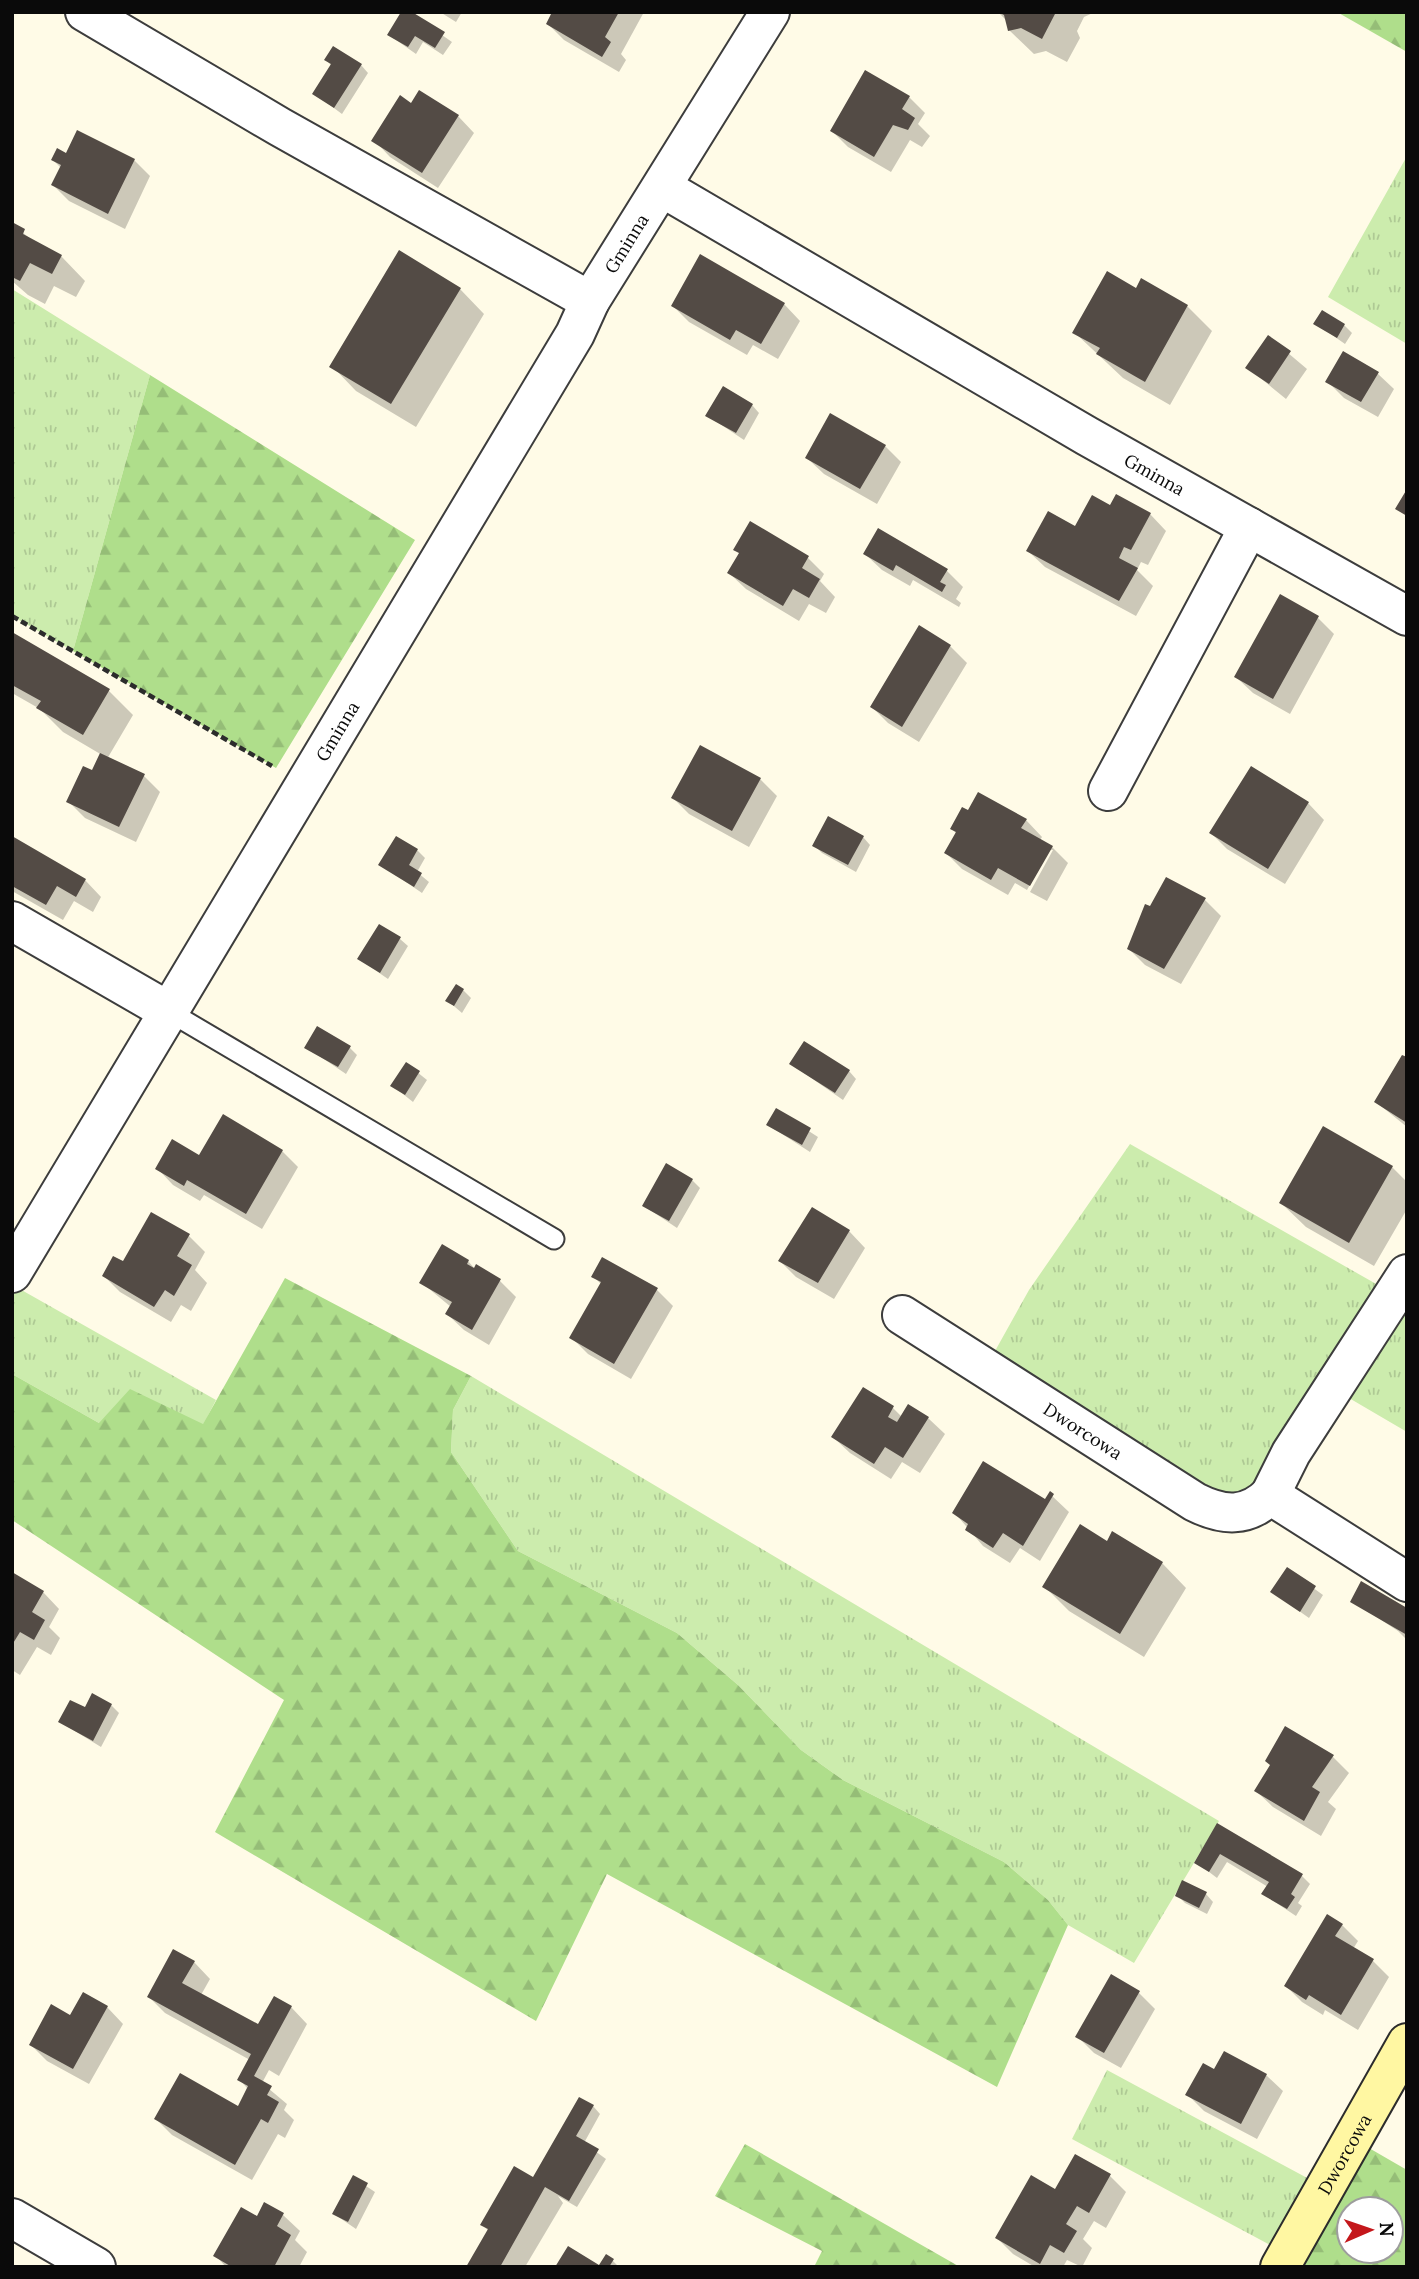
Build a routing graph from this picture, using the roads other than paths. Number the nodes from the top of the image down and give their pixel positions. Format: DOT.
graph roads {
  1 [pos="85,12"];
  2 [pos="770,12"];
  3 [pos="663,188"];
  4 [pos="590,301"];
  5 [pos="1248,527"];
  6 [pos="1407,616"];
  7 [pos="1108,791"];
  8 [pos="12,921"];
  9 [pos="168,1011"];
  10 [pos="554,1239"];
  11 [pos="12,1273"];
  12 [pos="1407,1274"];
  13 [pos="902,1315"];
  14 [pos="1270,1495"];
  15 [pos="1407,1582"];
  16 [pos="1407,2043"];
  17 [pos="12,2218"];
  18 [pos="96,2267"];
  19 [pos="1280,2267"];
  1 -- 4 [label="street"];
  2 -- 3 [label="street, Gminna"];
  3 -- 4 [label="street, Gminna"];
  3 -- 5 [label="street, Gminna"];
  4 -- 9 [label="street, Gminna"];
  5 -- 6 [label="street, Gminna"];
  5 -- 7 [label="street"];
  8 -- 9 [label="street"];
  9 -- 10 [label="lane"];
  9 -- 11 [label="street, Gminna"];
  12 -- 14 [label="street"];
  13 -- 14 [label="street, Dworcowa"];
  14 -- 15 [label="street"];
  16 -- 19 [label="street, Dworcowa"];
  17 -- 18 [label="street"];
}
